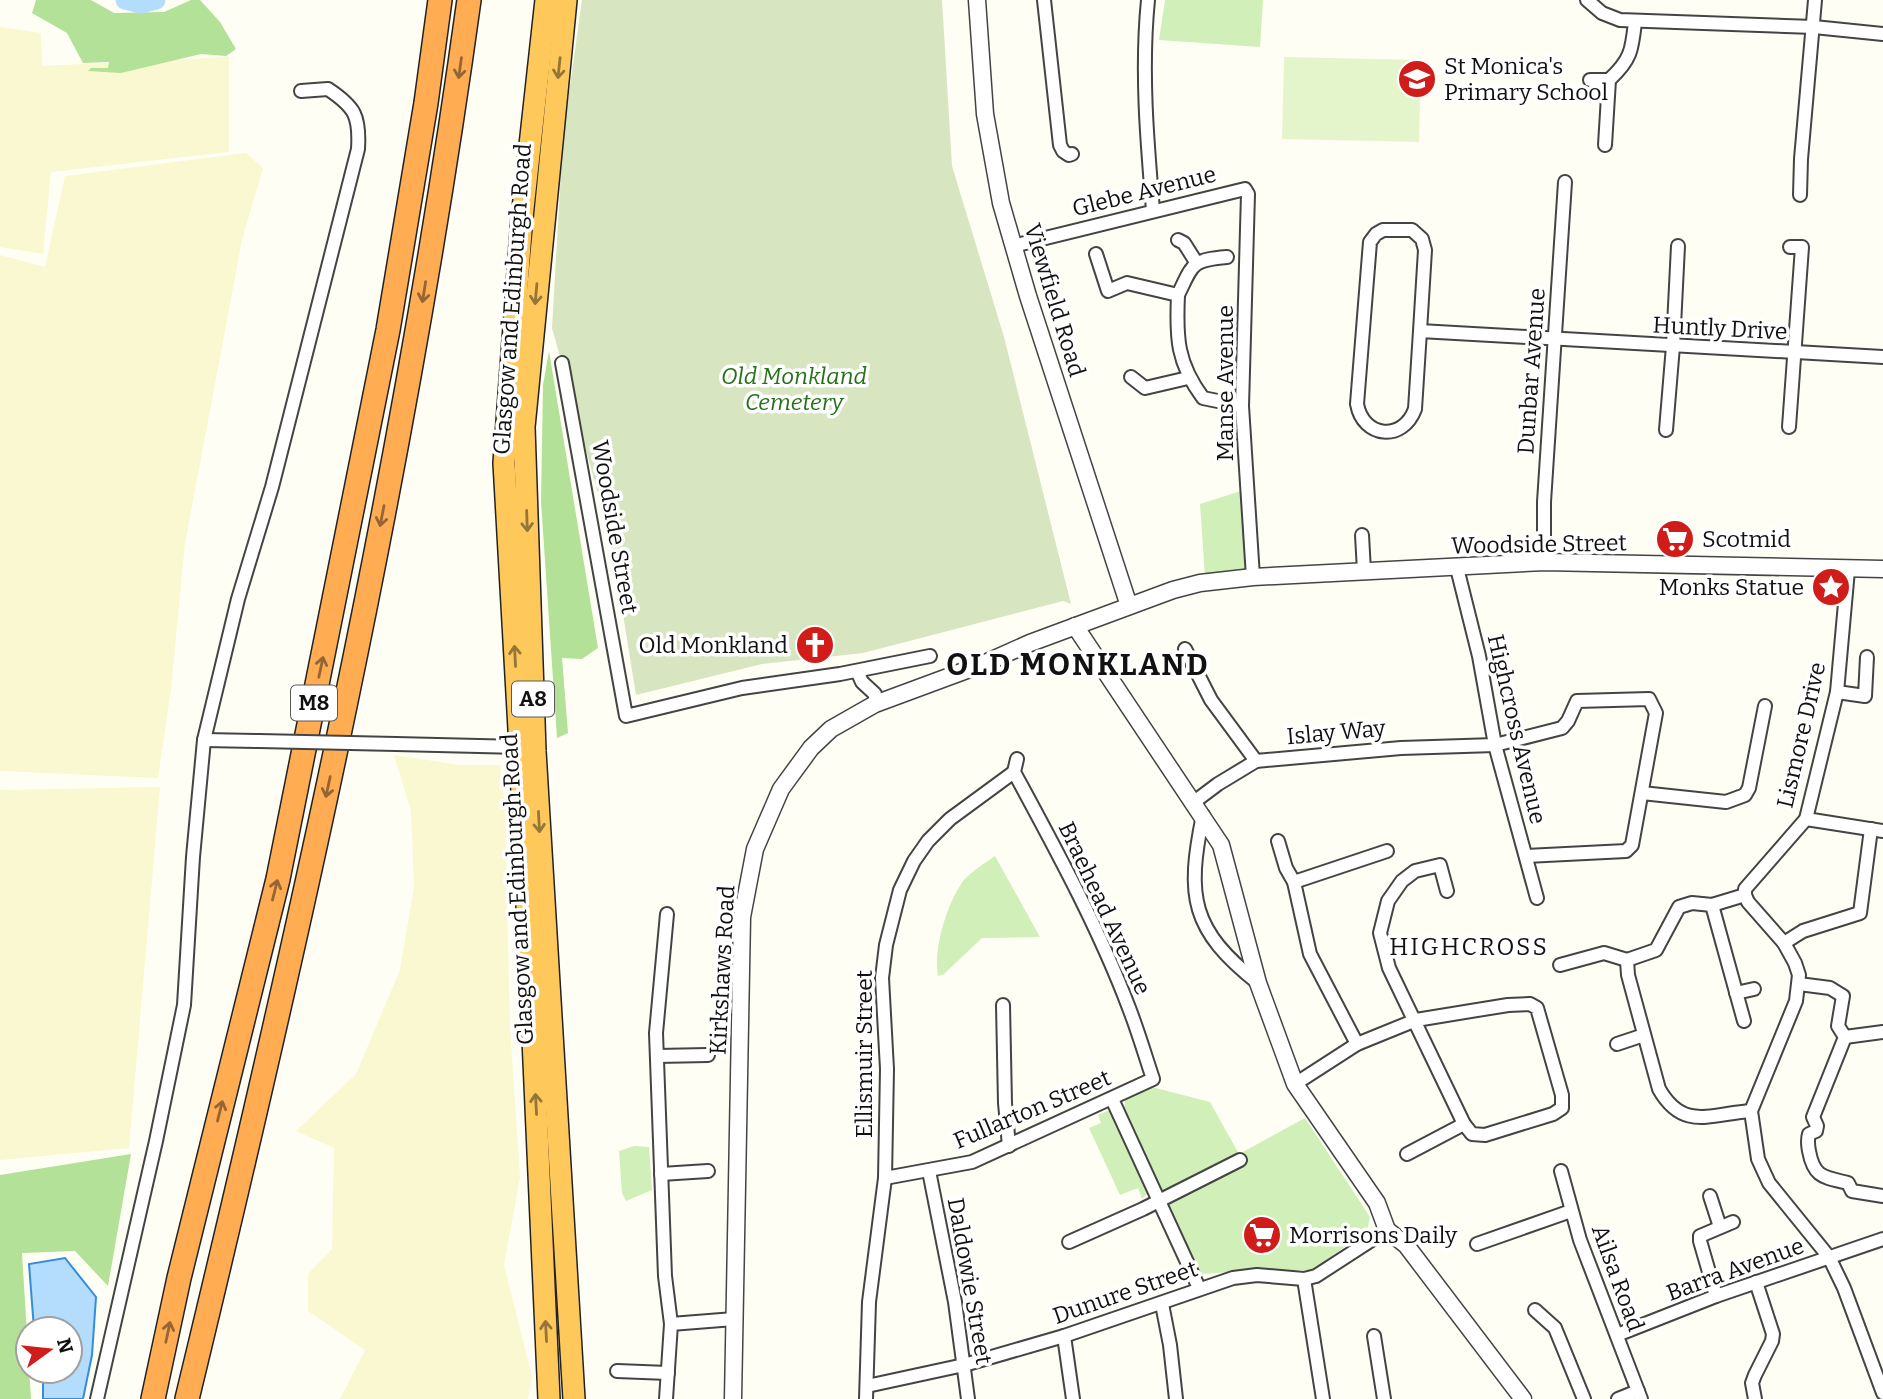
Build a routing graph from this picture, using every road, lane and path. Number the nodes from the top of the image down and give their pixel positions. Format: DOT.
graph roads {
  1 [pos="439,0"];
  2 [pos="469,0"];
  3 [pos="546,0"];
  4 [pos="566,0"];
  5 [pos="977,0"];
  6 [pos="1044,0"];
  7 [pos="1148,0"];
  8 [pos="1587,0"];
  9 [pos="1815,0"];
  10 [pos="1635,22"];
  11 [pos="1814,27"];
  12 [pos="1883,34"];
  13 [pos="1590,80"];
  14 [pos="1609,80"];
  15 [pos="301,91"];
  16 [pos="1605,145"];
  17 [pos="1072,154"];
  18 [pos="1565,182"];
  19 [pos="1245,189"];
  20 [pos="1801,195"];
  21 [pos="1153,210"];
  22 [pos="1178,240"];
  23 [pos="1013,246"];
  24 [pos="1678,246"];
  25 [pos="1790,247"];
  26 [pos="1096,254"];
  27 [pos="1227,257"];
  28 [pos="1196,262"];
  29 [pos="1178,295"];
  30 [pos="1420,331"];
  31 [pos="1554,338"];
  32 [pos="1673,346"];
  33 [pos="1794,353"];
  34 [pos="1883,357"];
  35 [pos="562,363"];
  36 [pos="1131,377"];
  37 [pos="1188,378"];
  38 [pos="1241,406"];
  39 [pos="1788,427"];
  40 [pos="1666,430"];
  41 [pos="1362,536"];
  42 [pos="1544,562"];
  43 [pos="1457,568"];
  44 [pos="1848,569"];
  45 [pos="1883,569"];
  46 [pos="1364,571"];
  47 [pos="1253,577"];
  48 [pos="1129,606"];
  49 [pos="1075,626"];
  50 [pos="1185,649"];
  51 [pos="930,656"];
  52 [pos="1867,657"];
  53 [pos="978,666"];
  54 [pos="857,671"];
  55 [pos="1837,692"];
  56 [pos="874,704"];
  57 [pos="1765,706"];
  58 [pos="204,740"];
  59 [pos="1495,745"];
  60 [pos="520,747"];
  61 [pos="1017,759"];
  62 [pos="1256,761"];
  63 [pos="1014,772"];
  64 [pos="1642,793"];
  65 [pos="1198,809"];
  66 [pos="1806,819"];
  67 [pos="1877,830"];
  68 [pos="1278,841"];
  69 [pos="1387,850"];
  70 [pos="1526,856"];
  71 [pos="1294,882"];
  72 [pos="1447,891"];
  73 [pos="1745,894"];
  74 [pos="1538,898"];
  75 [pos="1712,905"];
  76 [pos="667,914"];
  77 [pos="1784,943"];
  78 [pos="1626,960"];
  79 [pos="1560,965"];
  80 [pos="1258,983"];
  81 [pos="1799,984"];
  82 [pos="1754,989"];
  83 [pos="1736,993"];
  84 [pos="1003,1005"];
  85 [pos="1416,1020"];
  86 [pos="1744,1021"];
  87 [pos="1883,1032"];
  88 [pos="1644,1035"];
  89 [pos="1845,1037"];
  90 [pos="1357,1044"];
  91 [pos="1617,1044"];
  92 [pos="708,1055"];
  93 [pos="657,1056"];
  94 [pos="1153,1079"];
  95 [pos="1295,1084"];
  96 [pos="1112,1098"];
  97 [pos="1751,1111"];
  98 [pos="1464,1124"];
  99 [pos="1009,1146"];
  100 [pos="1407,1154"];
  101 [pos="1240,1160"];
  102 [pos="708,1171"];
  103 [pos="929,1171"];
  104 [pos="1561,1171"];
  105 [pos="661,1174"];
  106 [pos="884,1178"];
  107 [pos="1710,1196"];
  108 [pos="1883,1196"];
  109 [pos="1160,1200"];
  110 [pos="1571,1211"];
  111 [pos="1733,1222"];
  112 [pos="1720,1227"];
  113 [pos="1387,1230"];
  114 [pos="1883,1239"];
  115 [pos="1069,1242"];
  116 [pos="1477,1244"];
  117 [pos="1829,1257"];
  118 [pos="1304,1279"];
  119 [pos="1756,1282"];
  120 [pos="1199,1288"];
  121 [pos="1716,1296"];
  122 [pos="1162,1304"];
  123 [pos="1535,1310"];
  124 [pos="734,1319"];
  125 [pos="671,1324"];
  126 [pos="1617,1335"];
  127 [pos="1064,1336"];
  128 [pos="1374,1336"];
  129 [pos="964,1365"];
  130 [pos="617,1371"];
  131 [pos="668,1373"];
  132 [pos="867,1392"];
  133 [pos="1883,1393"];
  134 [pos="1639,1395"];
  135 [pos="97,1399"];
  136 [pos="153,1399"];
  137 [pos="187,1399"];
  138 [pos="549,1399"];
  139 [pos="573,1399"];
  140 [pos="666,1399"];
  141 [pos="733,1399"];
  142 [pos="968,1399"];
  143 [pos="1073,1399"];
  144 [pos="1176,1399"];
  145 [pos="1323,1399"];
  146 [pos="1384,1399"];
  147 [pos="1523,1399"];
  148 [pos="1584,1399"];
  149 [pos="1618,1399"];
  150 [pos="1755,1399"];
  136 -- 1 [label="highway, M8, one-way"];
  2 -- 137 [label="highway, M8, one-way"];
  60 -- 3 [label="highway, Glasgow and Edinburgh Road / A8, one-way"];
  4 -- 139 [label="highway, Glasgow and Edinburgh Road / A8, one-way"];
  5 -- 23 [label="street, Viewfield Road"];
  6 -- 17 [label="street"];
  7 -- 21 [label="street"];
  8 -- 10 [label="street"];
  9 -- 11 [label="street"];
  10 -- 11 [label="street"];
  10 -- 14 [label="street"];
  11 -- 12 [label="street"];
  11 -- 20 [label="street"];
  13 -- 14 [label="street"];
  14 -- 16 [label="street"];
  15 -- 58 [label="street"];
  18 -- 31 [label="street, Dunbar Avenue"];
  19 -- 21 [label="street, Glebe Avenue"];
  19 -- 38 [label="street, Manse Avenue"];
  21 -- 23 [label="street, Glebe Avenue"];
  22 -- 28 [label="street"];
  23 -- 48 [label="street, Viewfield Road"];
  24 -- 32 [label="street"];
  25 -- 33 [label="street"];
  26 -- 29 [label="street"];
  27 -- 28 [label="street"];
  28 -- 29 [label="street"];
  29 -- 37 [label="street"];
  30 -- 30 [label="street"];
  30 -- 31 [label="street, Huntly Drive"];
  31 -- 32 [label="street, Huntly Drive"];
  31 -- 42 [label="street, Dunbar Avenue"];
  32 -- 33 [label="street, Huntly Drive"];
  32 -- 40 [label="street"];
  33 -- 34 [label="street, Huntly Drive"];
  33 -- 39 [label="street"];
  35 -- 54 [label="street, Woodside Street"];
  36 -- 37 [label="street"];
  37 -- 38 [label="street"];
  38 -- 47 [label="street, Manse Avenue"];
  41 -- 46 [label="street"];
  42 -- 43 [label="street, Woodside Street"];
  42 -- 44 [label="street, Woodside Street"];
  43 -- 46 [label="street, Woodside Street"];
  43 -- 59 [label="street, Highcross Avenue"];
  44 -- 45 [label="street, Woodside Street"];
  44 -- 55 [label="street, Lismore Drive"];
  46 -- 47 [label="street, Woodside Street"];
  47 -- 48 [label="street, Woodside Street"];
  48 -- 49 [label="street, Woodside Street"];
  49 -- 53 [label="street, Woodside Street"];
  49 -- 65 [label="street"];
  50 -- 62 [label="street"];
  51 -- 54 [label="street, Woodside Street"];
  52 -- 55 [label="street"];
  53 -- 56 [label="street, Kirkshaws Road"];
  54 -- 56 [label="street"];
  55 -- 66 [label="street, Lismore Drive"];
  56 -- 124 [label="street, Kirkshaws Road"];
  57 -- 64 [label="street"];
  58 -- 60 [label="street, bridge"];
  58 -- 135 [label="street"];
  59 -- 62 [label="street, Islay Way"];
  59 -- 64 [label="street, Islay Way"];
  59 -- 70 [label="street, Highcross Avenue"];
  138 -- 60 [label="highway, Glasgow and Edinburgh Road / A8, one-way"];
  61 -- 63 [label="street"];
  62 -- 65 [label="street, Islay Way"];
  63 -- 94 [label="street, Braehead Avenue"];
  63 -- 106 [label="street, Ellismuir Street"];
  64 -- 70 [label="street"];
  65 -- 80 [label="street"];
  65 -- 80 [label="street"];
  66 -- 67 [label="street"];
  66 -- 73 [label="street, Lismore Drive"];
  67 -- 77 [label="street"];
  68 -- 71 [label="street"];
  69 -- 71 [label="street"];
  70 -- 74 [label="street, Highcross Avenue"];
  71 -- 90 [label="street"];
  72 -- 85 [label="street"];
  73 -- 75 [label="street"];
  73 -- 77 [label="street"];
  75 -- 78 [label="street"];
  75 -- 83 [label="street"];
  76 -- 93 [label="street"];
  77 -- 81 [label="street"];
  78 -- 79 [label="street"];
  78 -- 88 [label="street"];
  80 -- 95 [label="street"];
  81 -- 89 [label="street"];
  81 -- 97 [label="street"];
  82 -- 83 [label="street"];
  83 -- 86 [label="street"];
  84 -- 99 [label="street"];
  85 -- 90 [label="street"];
  85 -- 98 [label="street"];
  85 -- 98 [label="street"];
  87 -- 89 [label="street"];
  88 -- 91 [label="street"];
  88 -- 97 [label="street"];
  89 -- 108 [label="street"];
  90 -- 95 [label="street"];
  92 -- 93 [label="street"];
  93 -- 105 [label="street"];
  94 -- 96 [label="street, Fullarton Street"];
  95 -- 113 [label="street"];
  96 -- 99 [label="street, Fullarton Street"];
  96 -- 109 [label="street"];
  97 -- 117 [label="street"];
  98 -- 100 [label="street"];
  99 -- 103 [label="street, Fullarton Street"];
  101 -- 109 [label="street"];
  102 -- 105 [label="street"];
  103 -- 106 [label="street, Fullarton Street"];
  103 -- 129 [label="street, Daldowie Street"];
  104 -- 110 [label="street, Ailsa Road"];
  105 -- 125 [label="street"];
  106 -- 132 [label="street, Ellismuir Street"];
  107 -- 112 [label="street"];
  109 -- 115 [label="street"];
  109 -- 120 [label="street"];
  110 -- 116 [label="street"];
  110 -- 126 [label="street, Ailsa Road"];
  111 -- 112 [label="street"];
  112 -- 121 [label="street"];
  113 -- 118 [label="street"];
  113 -- 147 [label="street"];
  114 -- 117 [label="street, Barra Avenue"];
  117 -- 119 [label="street, Barra Avenue"];
  117 -- 133 [label="street"];
  118 -- 120 [label="street, Dunure Street"];
  118 -- 145 [label="street"];
  119 -- 121 [label="street, Barra Avenue"];
  119 -- 150 [label="street"];
  120 -- 122 [label="street, Dunure Street"];
  121 -- 126 [label="street, Barra Avenue"];
  122 -- 127 [label="street, Dunure Street"];
  122 -- 144 [label="street"];
  123 -- 148 [label="street"];
  124 -- 125 [label="street"];
  124 -- 141 [label="street, Kirkshaws Road"];
  125 -- 131 [label="street"];
  126 -- 134 [label="street, Ailsa Road"];
  127 -- 129 [label="street, Dunure Street"];
  127 -- 143 [label="street"];
  128 -- 146 [label="street"];
  129 -- 132 [label="street, Dunure Street"];
  129 -- 142 [label="street, Daldowie Street"];
  130 -- 131 [label="street"];
  131 -- 140 [label="street"];
  134 -- 149 [label="street"];
}
